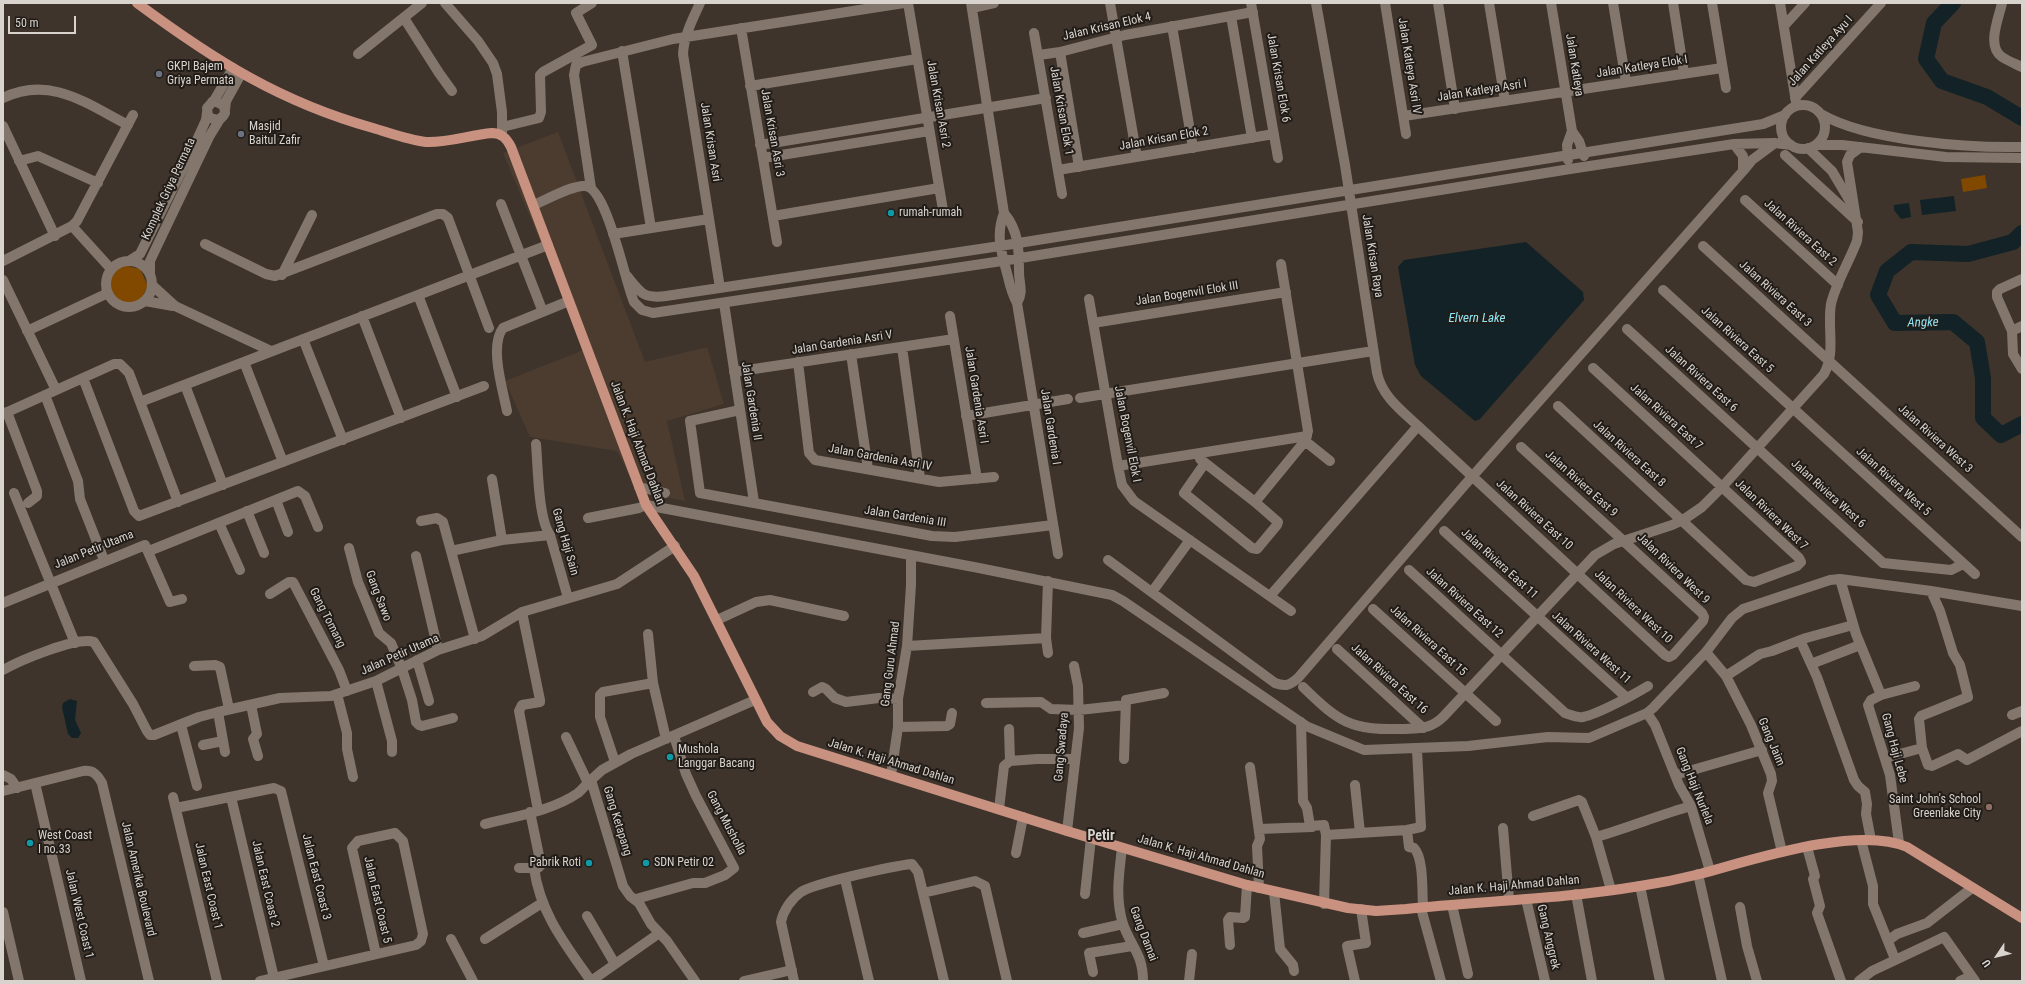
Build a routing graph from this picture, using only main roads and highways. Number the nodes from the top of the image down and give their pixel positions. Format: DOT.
graph roads {
  1 [pos="137,3"];
  2 [pos="2022,918"];
  1 -- 2 [label="main road, Jalan K. Haji Ahmad Dahlan"];
}
